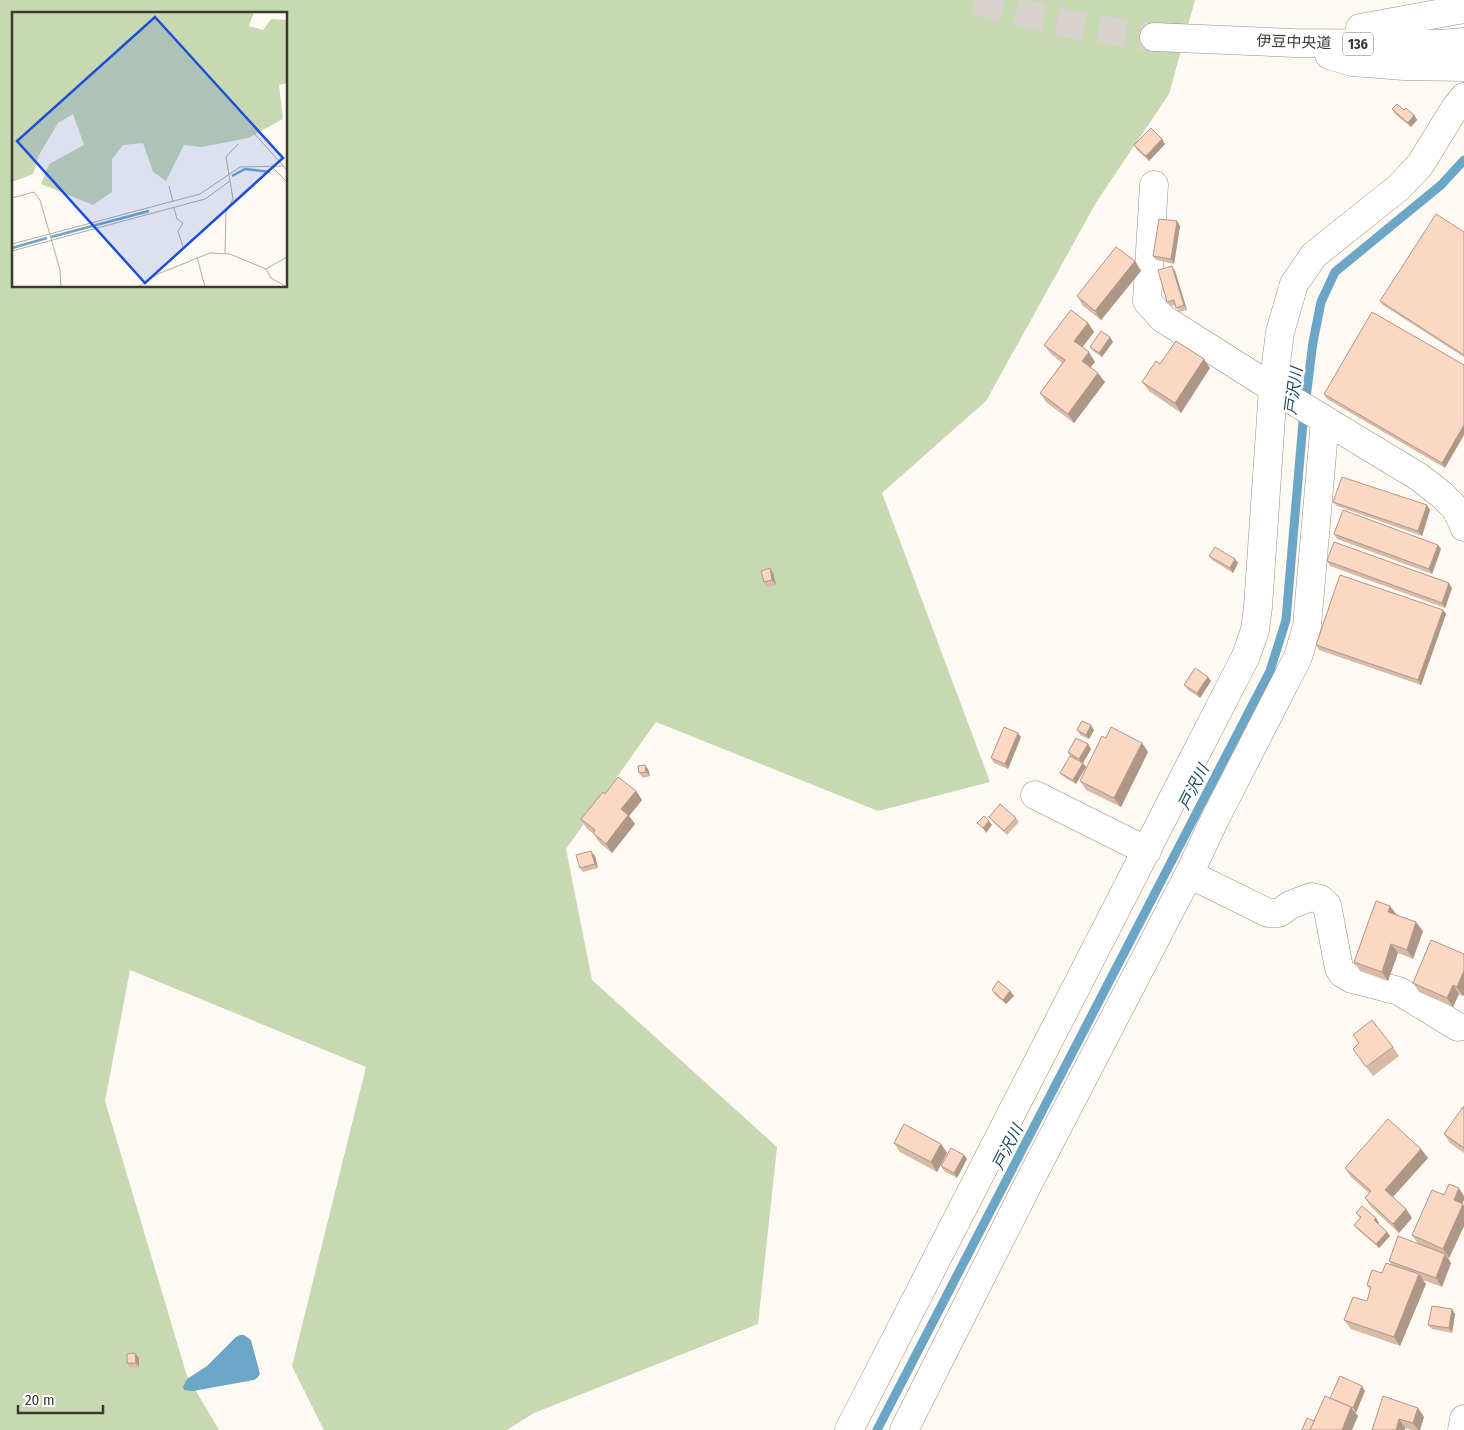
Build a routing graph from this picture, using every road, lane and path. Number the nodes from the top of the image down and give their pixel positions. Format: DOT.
graph roads {
  1 [pos="1464,9"];
  2 [pos="1464,26"];
  3 [pos="1360,28"];
  4 [pos="1154,30"];
  5 [pos="1253,34"];
  6 [pos="1464,42"];
  7 [pos="1294,43"];
  8 [pos="1464,67"];
  9 [pos="1461,104"];
  10 [pos="1154,186"];
  11 [pos="1280,392"];
  12 [pos="1322,418"];
  13 [pos="1464,527"];
  14 [pos="1035,795"];
  15 [pos="1147,851"];
  16 [pos="1189,874"];
  17 [pos="1458,1027"];
  18 [pos="1464,1419"];
  19 [pos="849,1430"];
  20 [pos="904,1430"];
  21 [pos="1462,1430"];
  1 -- 3 [label="main road"];
  2 -- 3 [label="main road, 伊豆中央道 / 136"];
  3 -- 5 [label="main road, 伊豆中央道 / 136"];
  4 -- 5 [label="main road, 伊豆中央道 / 136"];
  5 -- 7 [label="main road, 伊豆中央道 / 136"];
  6 -- 7 [label="main road, 伊豆中央道 / 136"];
  7 -- 8 [label="main road"];
  9 -- 11 [label="main road"];
  10 -- 11 [label="main road"];
  11 -- 12 [label="main road"];
  11 -- 15 [label="main road"];
  12 -- 13 [label="main road"];
  12 -- 16 [label="main road"];
  14 -- 15 [label="main road"];
  15 -- 19 [label="main road"];
  16 -- 17 [label="main road"];
  16 -- 20 [label="main road"];
  18 -- 21 [label="main road"];
}
